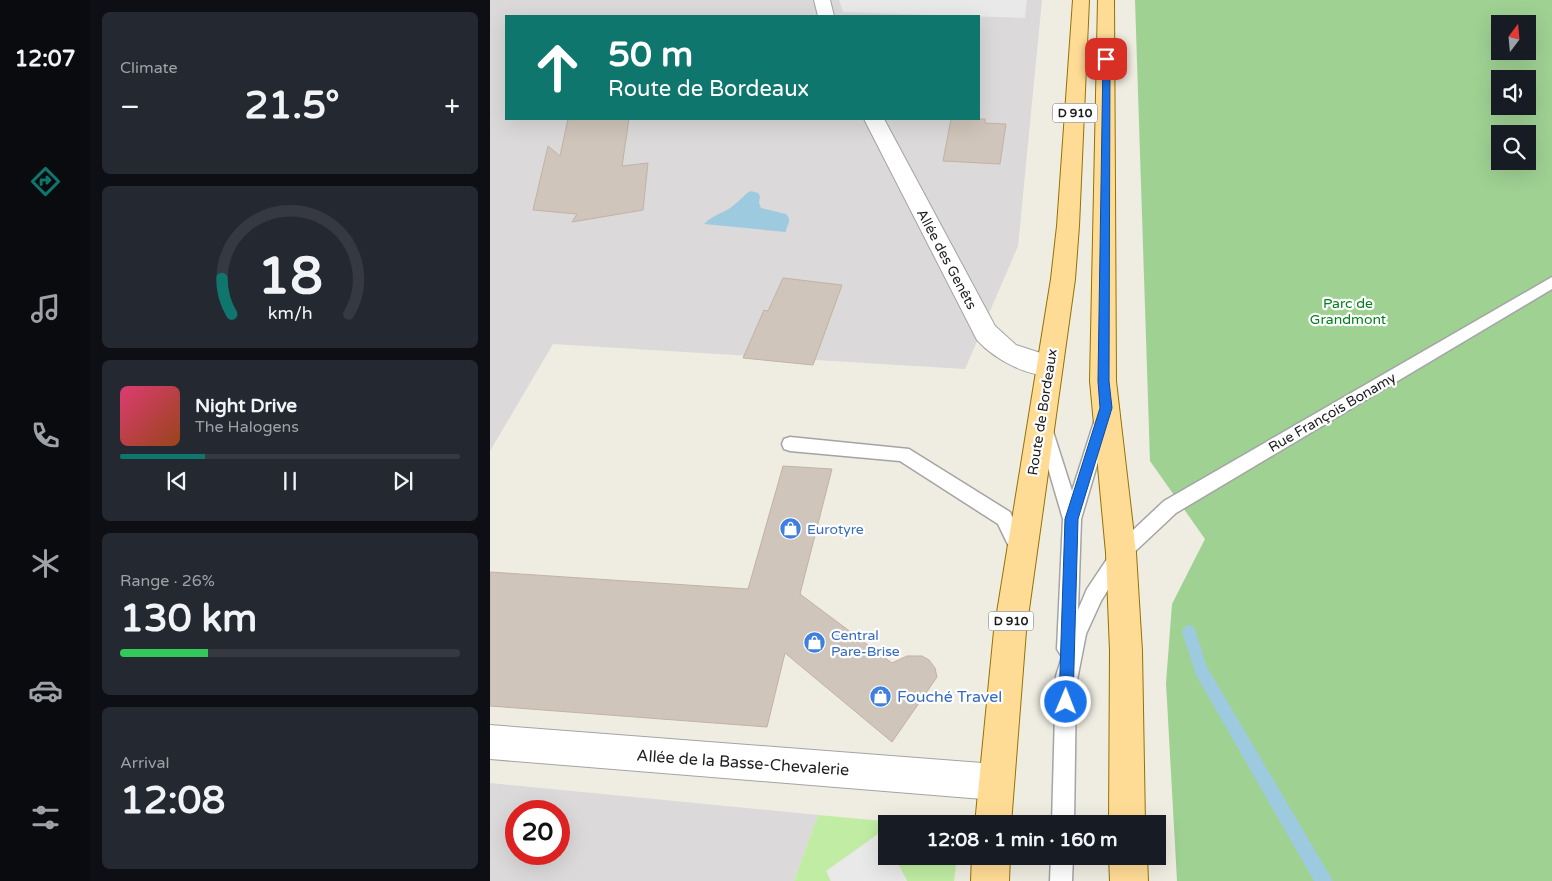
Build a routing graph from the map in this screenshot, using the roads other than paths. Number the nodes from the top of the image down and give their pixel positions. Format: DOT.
graph roads {
  1 [pos="822,0"];
  2 [pos="1081,0"];
  3 [pos="1106,0"];
  4 [pos="826,15"];
  5 [pos="875,120"];
  6 [pos="1552,282"];
  7 [pos="1050,366"];
  8 [pos="1106,408"];
  9 [pos="1041,419"];
  10 [pos="790,444"];
  11 [pos="1072,519"];
  12 [pos="1020,553"];
  13 [pos="1121,553"];
  14 [pos="1066,686"];
  15 [pos="490,742"];
  16 [pos="995,782"];
  17 [pos="993,815"];
  18 [pos="1063,815"];
  19 [pos="1127,815"];
  20 [pos="991,865"];
  21 [pos="1062,865"];
  22 [pos="1128,865"];
  23 [pos="990,881"];
  24 [pos="1061,881"];
  25 [pos="1128,881"];
  1 -- 4 [label="street"];
  2 -- 7 [label="main road, Route de Bordeaux / D 910"];
  3 -- 8 [label="main road, D 910"];
  5 -- 7 [label="street, Allée des Genêts"];
  6 -- 13 [label="lane, Rue François Bonamy"];
  7 -- 9 [label="main road, Route de Bordeaux / D 910"];
  8 -- 11 [label="lane"];
  8 -- 13 [label="main road, D 910"];
  9 -- 11 [label="lane"];
  9 -- 12 [label="main road, Route de Bordeaux / D 910"];
  10 -- 12 [label="lane"];
  11 -- 14 [label="lane"];
  12 -- 16 [label="main road, Route de Bordeaux / D 910"];
  13 -- 14 [label="lane, Rue François Bonamy"];
  13 -- 19 [label="main road, D 910"];
  14 -- 18 [label="lane"];
  15 -- 16 [label="street, Allée de la Basse-Chevalerie"];
  16 -- 17 [label="main road, Route de Bordeaux / D 910"];
  20 -- 23 [label="main road"];
  21 -- 24 [label="lane"];
  22 -- 25 [label="main road"];
}
